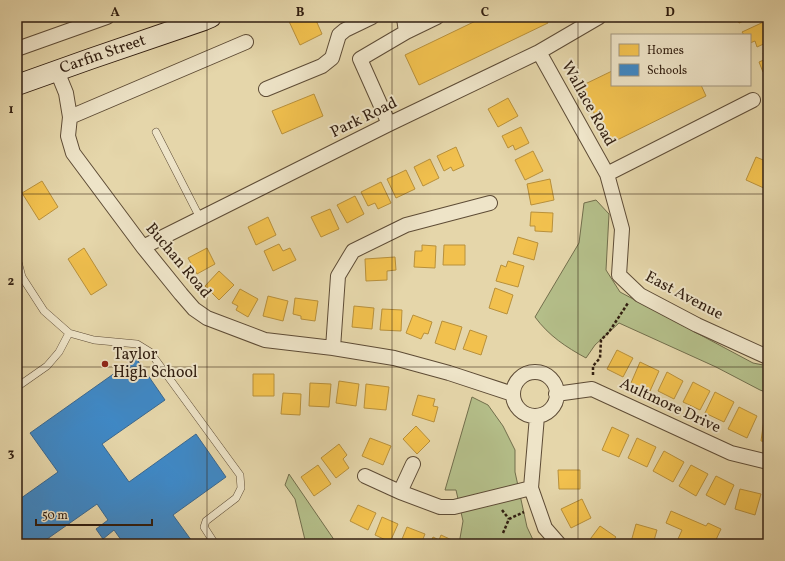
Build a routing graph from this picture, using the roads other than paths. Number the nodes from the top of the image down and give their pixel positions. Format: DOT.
graph roads {
  1 [pos="106,17"];
  2 [pos="211,17"];
  3 [pos="372,17"];
  4 [pos="402,17"];
  5 [pos="437,17"];
  6 [pos="590,19"];
  7 [pos="406,32"];
  8 [pos="246,42"];
  9 [pos="17,49"];
  10 [pos="539,52"];
  11 [pos="56,71"];
  12 [pos="17,86"];
  13 [pos="266,89"];
  14 [pos="753,100"];
  15 [pos="70,117"];
  16 [pos="389,124"];
  17 [pos="156,132"];
  18 [pos="607,174"];
  19 [pos="490,203"];
  20 [pos="200,218"];
  21 [pos="143,247"];
  22 [pos="17,258"];
  23 [pos="20,279"];
  24 [pos="69,333"];
  25 [pos="333,348"];
  26 [pos="765,356"];
  27 [pos="17,388"];
  28 [pos="512,394"];
  29 [pos="556,394"];
  30 [pos="537,416"];
  31 [pos="768,462"];
  32 [pos="413,464"];
  33 [pos="365,476"];
  34 [pos="531,488"];
  35 [pos="400,492"];
  36 [pos="215,544"];
  37 [pos="559,544"];
  1 -- 9 [label="street"];
  2 -- 11 [label="main road, Carfin Street"];
  3 -- 13 [label="street"];
  4 -- 7 [label="street"];
  5 -- 7 [label="street"];
  6 -- 10 [label="street, Park Road"];
  7 -- 16 [label="street"];
  8 -- 15 [label="street"];
  10 -- 16 [label="street, Park Road"];
  10 -- 18 [label="street, Wallace Road"];
  11 -- 12 [label="main road, Carfin Street"];
  11 -- 15 [label="street, Buchan Road"];
  14 -- 18 [label="street"];
  15 -- 21 [label="street, Buchan Road"];
  16 -- 20 [label="street, Park Road"];
  17 -- 20 [label="lane"];
  18 -- 26 [label="street, East Avenue"];
  19 -- 25 [label="street"];
  20 -- 21 [label="street, Park Road"];
  21 -- 25 [label="street, Buchan Road"];
  22 -- 23 [label="lane"];
  23 -- 24 [label="lane"];
  24 -- 27 [label="lane"];
  24 -- 36 [label="lane"];
  25 -- 28 [label="street, Buchan Road"];
  28 -- 29 [label="street"];
  28 -- 30 [label="street"];
  29 -- 30 [label="street"];
  29 -- 31 [label="street, Aultmore Drive"];
  30 -- 34 [label="street"];
  32 -- 35 [label="street"];
  33 -- 35 [label="street"];
  34 -- 35 [label="street"];
  34 -- 37 [label="street"];
}
